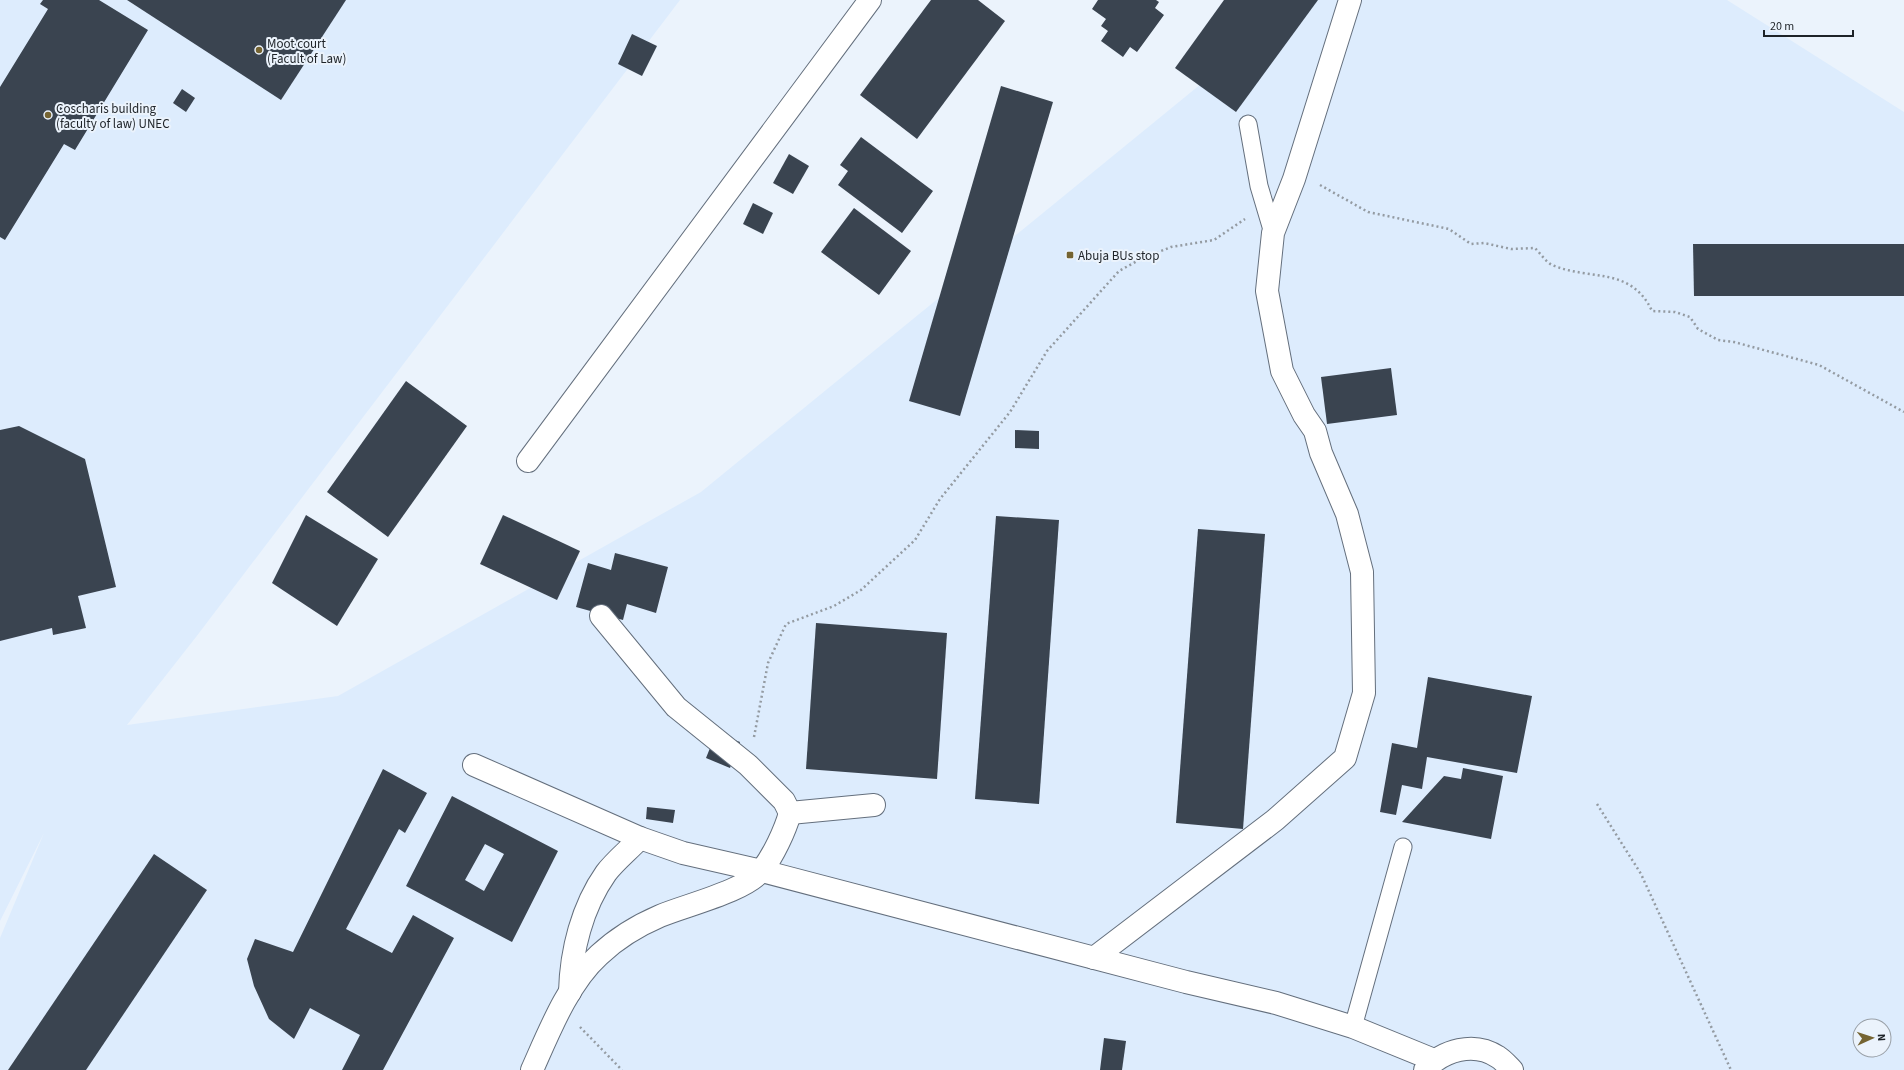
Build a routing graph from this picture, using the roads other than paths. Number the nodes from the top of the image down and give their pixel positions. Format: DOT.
graph roads {
  1 [pos="870,0"];
  2 [pos="1350,0"];
  3 [pos="1248,124"];
  4 [pos="1273,233"];
  5 [pos="528,461"];
  6 [pos="601,616"];
  7 [pos="474,765"];
  8 [pos="874,805"];
  9 [pos="790,813"];
  10 [pos="640,838"];
  11 [pos="1403,847"];
  12 [pos="762,871"];
  13 [pos="1094,958"];
  14 [pos="566,1000"];
  15 [pos="1353,1027"];
  16 [pos="1426,1067"];
  17 [pos="532,1070"];
  18 [pos="1512,1070"];
  1 -- 5 [label="street"];
  2 -- 4 [label="street"];
  3 -- 4 [label="lane"];
  4 -- 13 [label="street"];
  6 -- 9 [label="street"];
  7 -- 10 [label="street"];
  8 -- 9 [label="street"];
  9 -- 12 [label="street"];
  10 -- 12 [label="street"];
  10 -- 14 [label="street"];
  11 -- 15 [label="lane"];
  12 -- 13 [label="street"];
  12 -- 14 [label="street"];
  13 -- 15 [label="street"];
  14 -- 17 [label="street"];
  15 -- 16 [label="street"];
  16 -- 18 [label="street"];
}
